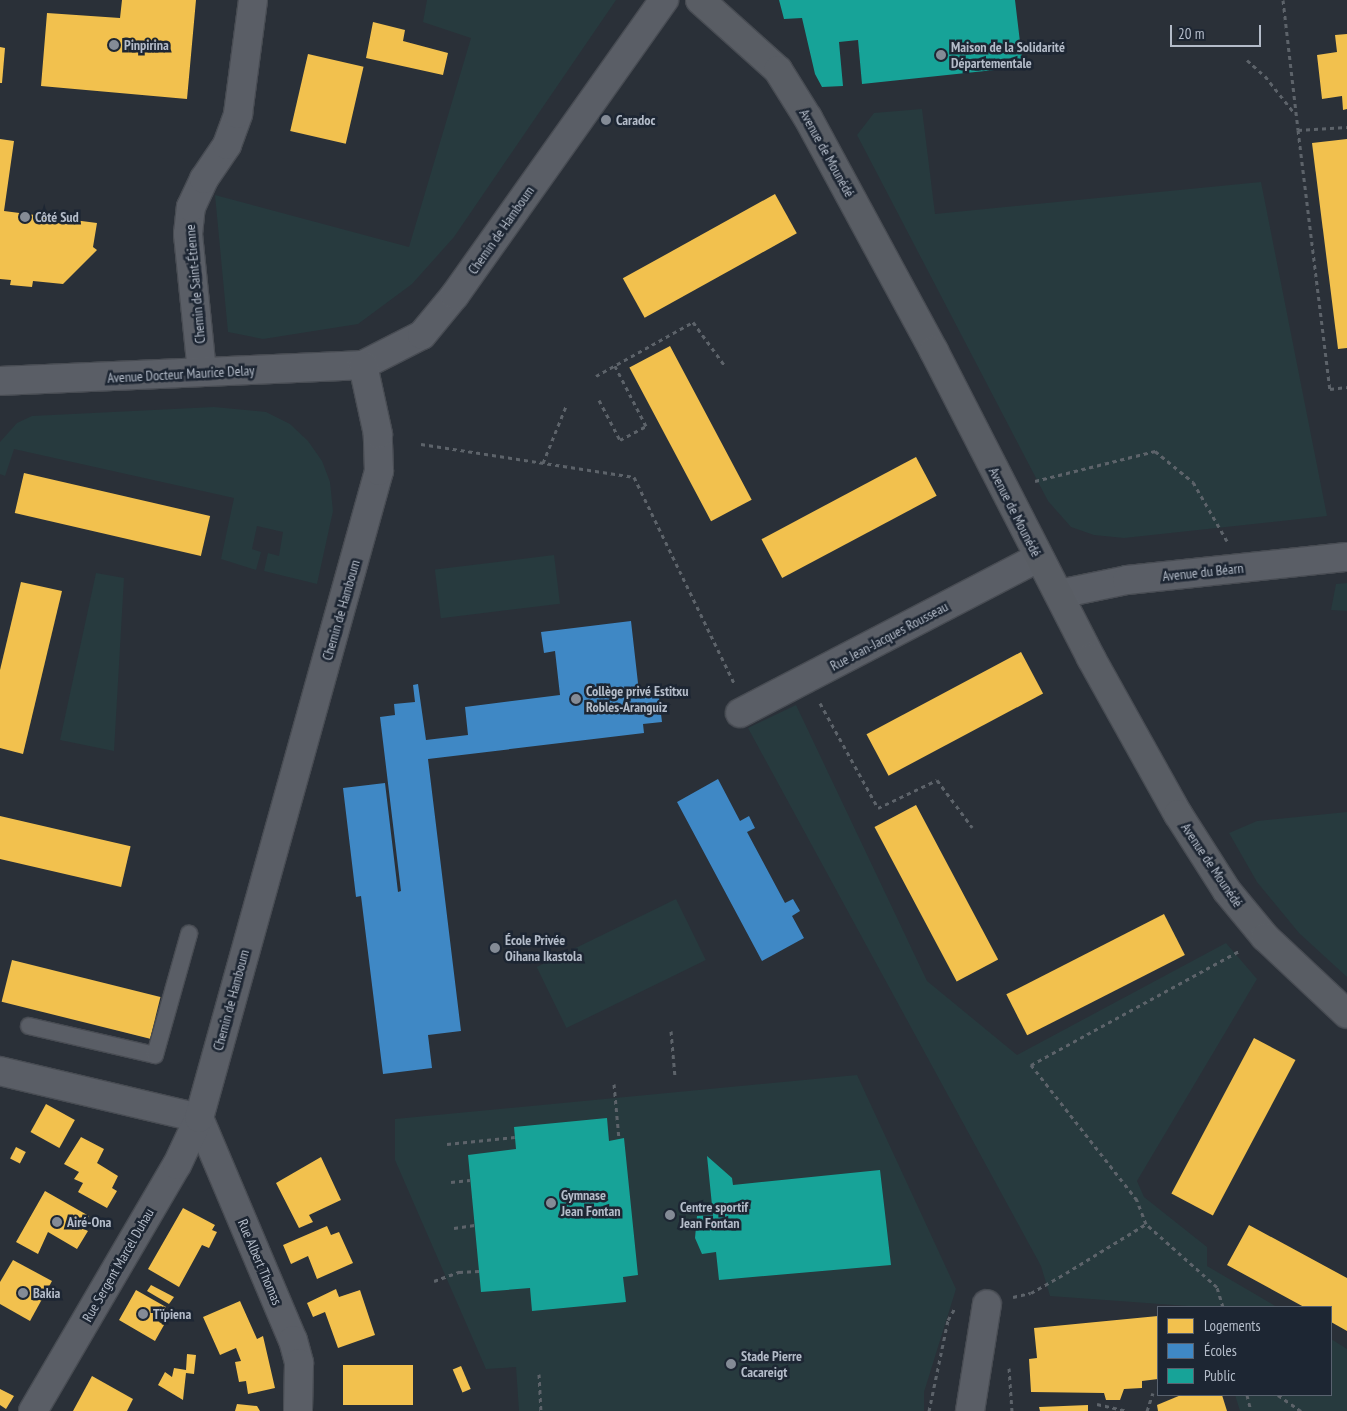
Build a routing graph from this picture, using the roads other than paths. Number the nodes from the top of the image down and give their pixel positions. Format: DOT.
graph roads {
  1 [pos="253,0"];
  2 [pos="664,0"];
  3 [pos="700,0"];
  4 [pos="363,365"];
  5 [pos="202,372"];
  6 [pos="0,382"];
  7 [pos="1347,557"];
  8 [pos="1038,558"];
  9 [pos="1059,594"];
  10 [pos="740,713"];
  11 [pos="189,934"];
  12 [pos="1347,1014"];
  13 [pos="29,1026"];
  14 [pos="0,1071"];
  15 [pos="199,1118"];
  16 [pos="987,1304"];
  17 [pos="33,1411"];
  18 [pos="298,1411"];
  19 [pos="970,1411"];
  1 -- 5 [label="street, Chemin de Saint-Étienne"];
  2 -- 4 [label="street, Chemin de Hamboum"];
  3 -- 8 [label="street, Avenue de Mounédé"];
  4 -- 5 [label="street, Avenue Docteur Maurice Delay"];
  4 -- 15 [label="street, Chemin de Hamboum"];
  5 -- 6 [label="street, Avenue Docteur Maurice Delay"];
  7 -- 9 [label="street, Avenue du Béarn"];
  8 -- 9 [label="street, Avenue de Mounédé"];
  8 -- 10 [label="street, Rue Jean-Jacques Rousseau"];
  9 -- 12 [label="street, Avenue de Mounédé"];
  11 -- 13 [label="lane"];
  14 -- 15 [label="street"];
  15 -- 17 [label="street, Rue Sergent Marcel Duhau"];
  15 -- 18 [label="street, Rue Albert Thomas"];
  16 -- 19 [label="street"];
}
